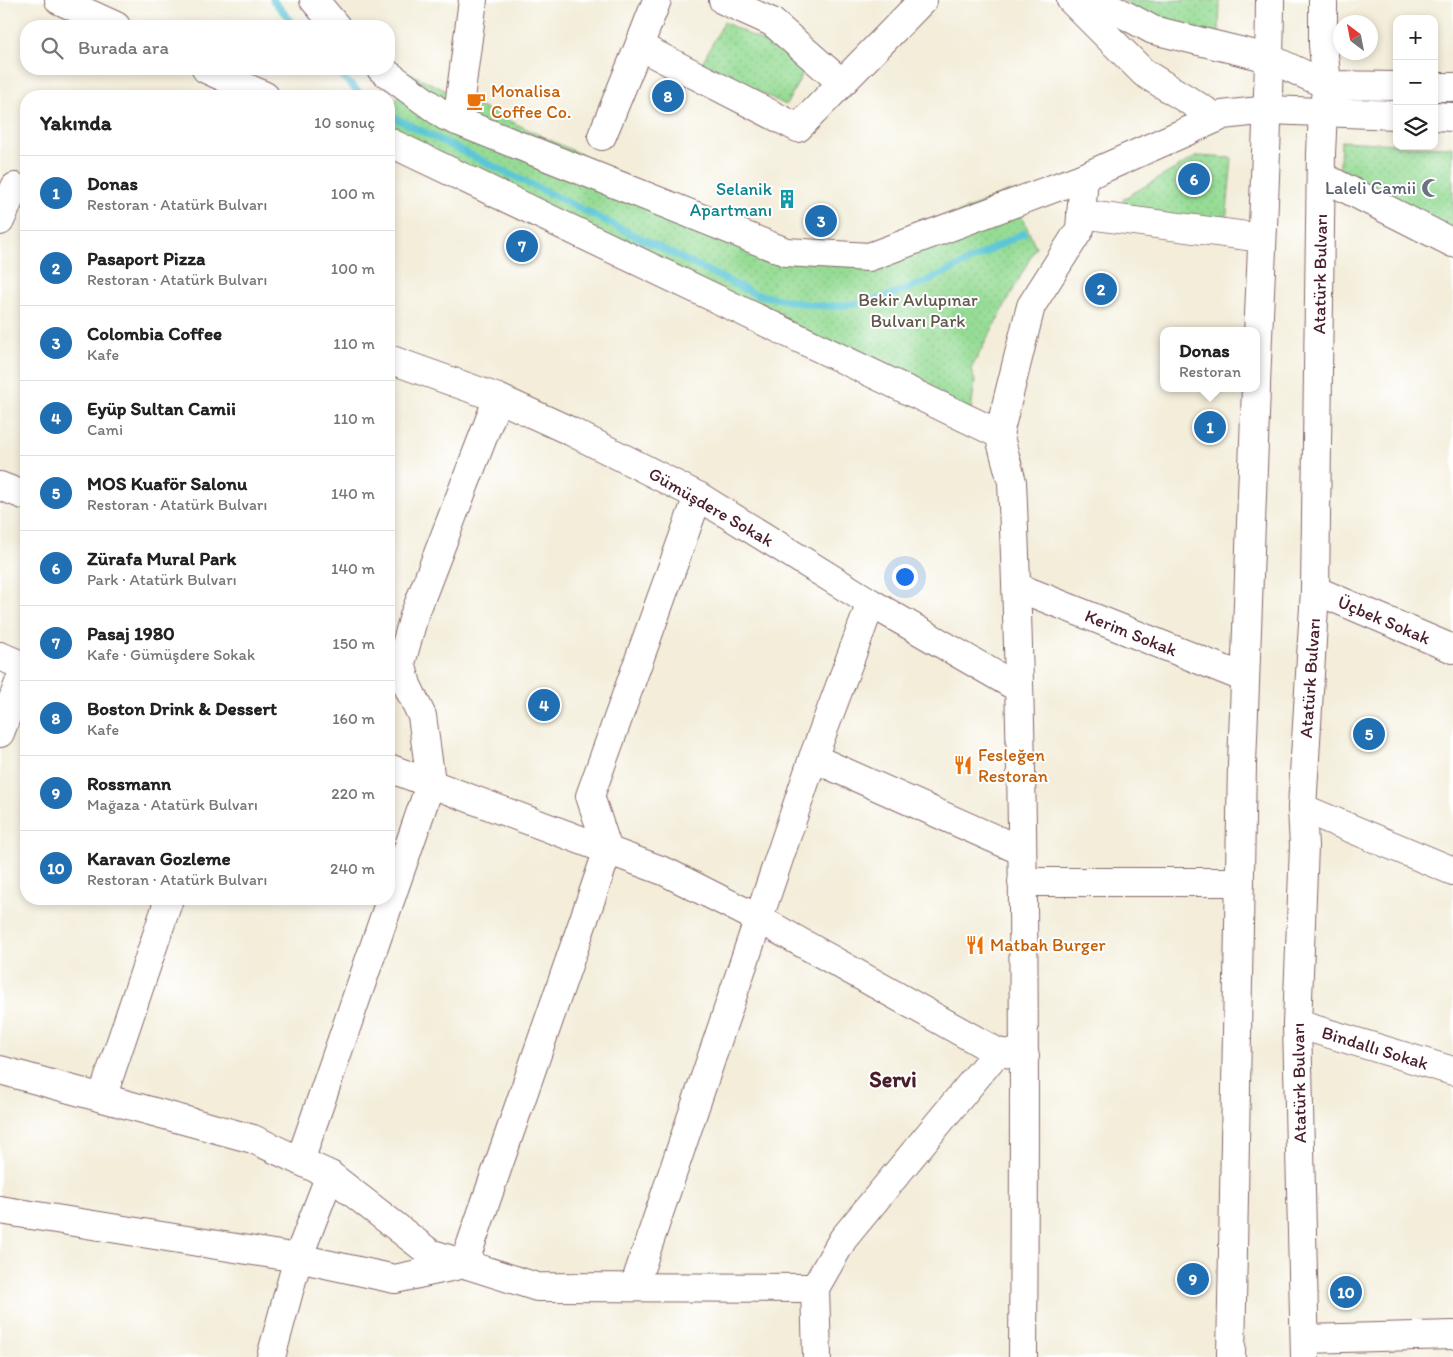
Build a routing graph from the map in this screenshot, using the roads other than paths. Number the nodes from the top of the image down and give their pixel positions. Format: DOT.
graph roads {
  1 [pos="60,0"];
  2 [pos="314,0"];
  3 [pos="473,0"];
  4 [pos="657,0"];
  5 [pos="723,0"];
  6 [pos="923,0"];
  7 [pos="1071,0"];
  8 [pos="1097,0"];
  9 [pos="1270,0"];
  10 [pos="1324,0"];
  11 [pos="103,20"];
  12 [pos="331,20"];
  13 [pos="639,46"];
  14 [pos="1269,58"];
  15 [pos="219,75"];
  16 [pos="389,75"];
  17 [pos="842,83"];
  18 [pos="1327,85"];
  19 [pos="1393,86"];
  20 [pos="1438,87"];
  21 [pos="1453,88"];
  22 [pos="252,90"];
  23 [pos="1269,110"];
  24 [pos="1323,112"];
  25 [pos="1393,115"];
  26 [pos="1438,116"];
  27 [pos="1453,117"];
  28 [pos="1217,118"];
  29 [pos="457,121"];
  30 [pos="602,136"];
  31 [pos="395,145"];
  32 [pos="1321,176"];
  33 [pos="1084,177"];
  34 [pos="14,185"];
  35 [pos="1081,214"];
  36 [pos="0,221"];
  37 [pos="1262,238"];
  38 [pos="1453,243"];
  39 [pos="1258,327"];
  40 [pos="395,361"];
  41 [pos="1256,392"];
  42 [pos="498,398"];
  43 [pos="999,434"];
  44 [pos="0,486"];
  45 [pos="20,494"];
  46 [pos="698,496"];
  47 [pos="1017,587"];
  48 [pos="1315,590"];
  49 [pos="871,604"];
  50 [pos="1453,649"];
  51 [pos="0,656"];
  52 [pos="20,664"];
  53 [pos="1245,678"];
  54 [pos="20,682"];
  55 [pos="1018,688"];
  56 [pos="0,733"];
  57 [pos="813,758"];
  58 [pos="395,770"];
  59 [pos="431,782"];
  60 [pos="1302,808"];
  61 [pos="608,850"];
  62 [pos="1022,851"];
  63 [pos="1453,871"];
  64 [pos="1022,882"];
  65 [pos="1240,882"];
  66 [pos="395,886"];
  67 [pos="167,905"];
  68 [pos="388,905"];
  69 [pos="759,919"];
  70 [pos="1297,1024"];
  71 [pos="997,1052"];
  72 [pos="1025,1056"];
  73 [pos="0,1070"];
  74 [pos="1453,1071"];
  75 [pos="102,1098"];
  76 [pos="300,1161"];
  77 [pos="330,1175"];
  78 [pos="0,1210"];
  79 [pos="298,1258"];
  80 [pos="464,1264"];
  81 [pos="634,1287"];
  82 [pos="815,1288"];
  83 [pos="1453,1335"];
  84 [pos="1305,1348"];
  85 [pos="272,1357"];
  86 [pos="817,1357"];
  87 [pos="1023,1357"];
  88 [pos="1231,1357"];
  1 -- 11 [label="street"];
  2 -- 12 [label="street"];
  3 -- 29 [label="street"];
  4 -- 13 [label="street"];
  5 -- 17 [label="street"];
  6 -- 17 [label="street"];
  7 -- 28 [label="street"];
  8 -- 14 [label="street"];
  9 -- 14 [label="street"];
  10 -- 18 [label="street, Atatürk Bulvarı"];
  13 -- 17 [label="street"];
  13 -- 30 [label="street"];
  14 -- 18 [label="street"];
  14 -- 23 [label="street"];
  15 -- 22 [label="street"];
  16 -- 29 [label="street"];
  18 -- 19 [label="street"];
  18 -- 24 [label="street, Atatürk Bulvarı"];
  20 -- 21 [label="street"];
  23 -- 24 [label="street"];
  23 -- 28 [label="street"];
  23 -- 37 [label="street"];
  24 -- 25 [label="street"];
  24 -- 32 [label="street, Atatürk Bulvarı"];
  26 -- 27 [label="street"];
  28 -- 33 [label="street"];
  29 -- 33 [label="street"];
  31 -- 43 [label="street"];
  32 -- 38 [label="street"];
  32 -- 48 [label="street, Atatürk Bulvarı"];
  33 -- 35 [label="street"];
  34 -- 36 [label="street"];
  35 -- 37 [label="street"];
  35 -- 43 [label="street"];
  37 -- 39 [label="street"];
  40 -- 42 [label="street, Gümüşdere Sokak"];
  41 -- 53 [label="street"];
  42 -- 46 [label="street, Gümüşdere Sokak"];
  42 -- 59 [label="street"];
  43 -- 47 [label="street"];
  44 -- 45 [label="street"];
  46 -- 49 [label="street, Gümüşdere Sokak"];
  46 -- 61 [label="street"];
  47 -- 53 [label="street, Kerim Sokak"];
  47 -- 55 [label="street"];
  48 -- 50 [label="street, Üçbek Sokak"];
  48 -- 60 [label="street, Atatürk Bulvarı"];
  49 -- 55 [label="street, Gümüşdere Sokak"];
  49 -- 57 [label="street"];
  51 -- 52 [label="street"];
  53 -- 65 [label="street"];
  54 -- 56 [label="street"];
  55 -- 62 [label="street"];
  57 -- 62 [label="street"];
  57 -- 69 [label="street"];
  58 -- 59 [label="street"];
  59 -- 61 [label="street"];
  59 -- 66 [label="street"];
  60 -- 63 [label="street"];
  60 -- 70 [label="street, Atatürk Bulvarı"];
  61 -- 69 [label="street"];
  61 -- 80 [label="street"];
  62 -- 64 [label="street"];
  64 -- 65 [label="street"];
  64 -- 72 [label="street"];
  65 -- 88 [label="street"];
  67 -- 75 [label="street"];
  68 -- 76 [label="street"];
  69 -- 71 [label="street"];
  69 -- 81 [label="street"];
  70 -- 74 [label="street, Bindallı Sokak"];
  70 -- 84 [label="street, Atatürk Bulvarı"];
  71 -- 72 [label="street"];
  71 -- 82 [label="street"];
  72 -- 87 [label="street"];
  73 -- 75 [label="street"];
  75 -- 76 [label="street"];
  76 -- 77 [label="street"];
  77 -- 79 [label="street"];
  77 -- 80 [label="street"];
  78 -- 79 [label="street"];
  79 -- 80 [label="street"];
  79 -- 85 [label="street"];
  80 -- 81 [label="street"];
  81 -- 82 [label="street"];
  82 -- 86 [label="street"];
  83 -- 84 [label="street"];
}
